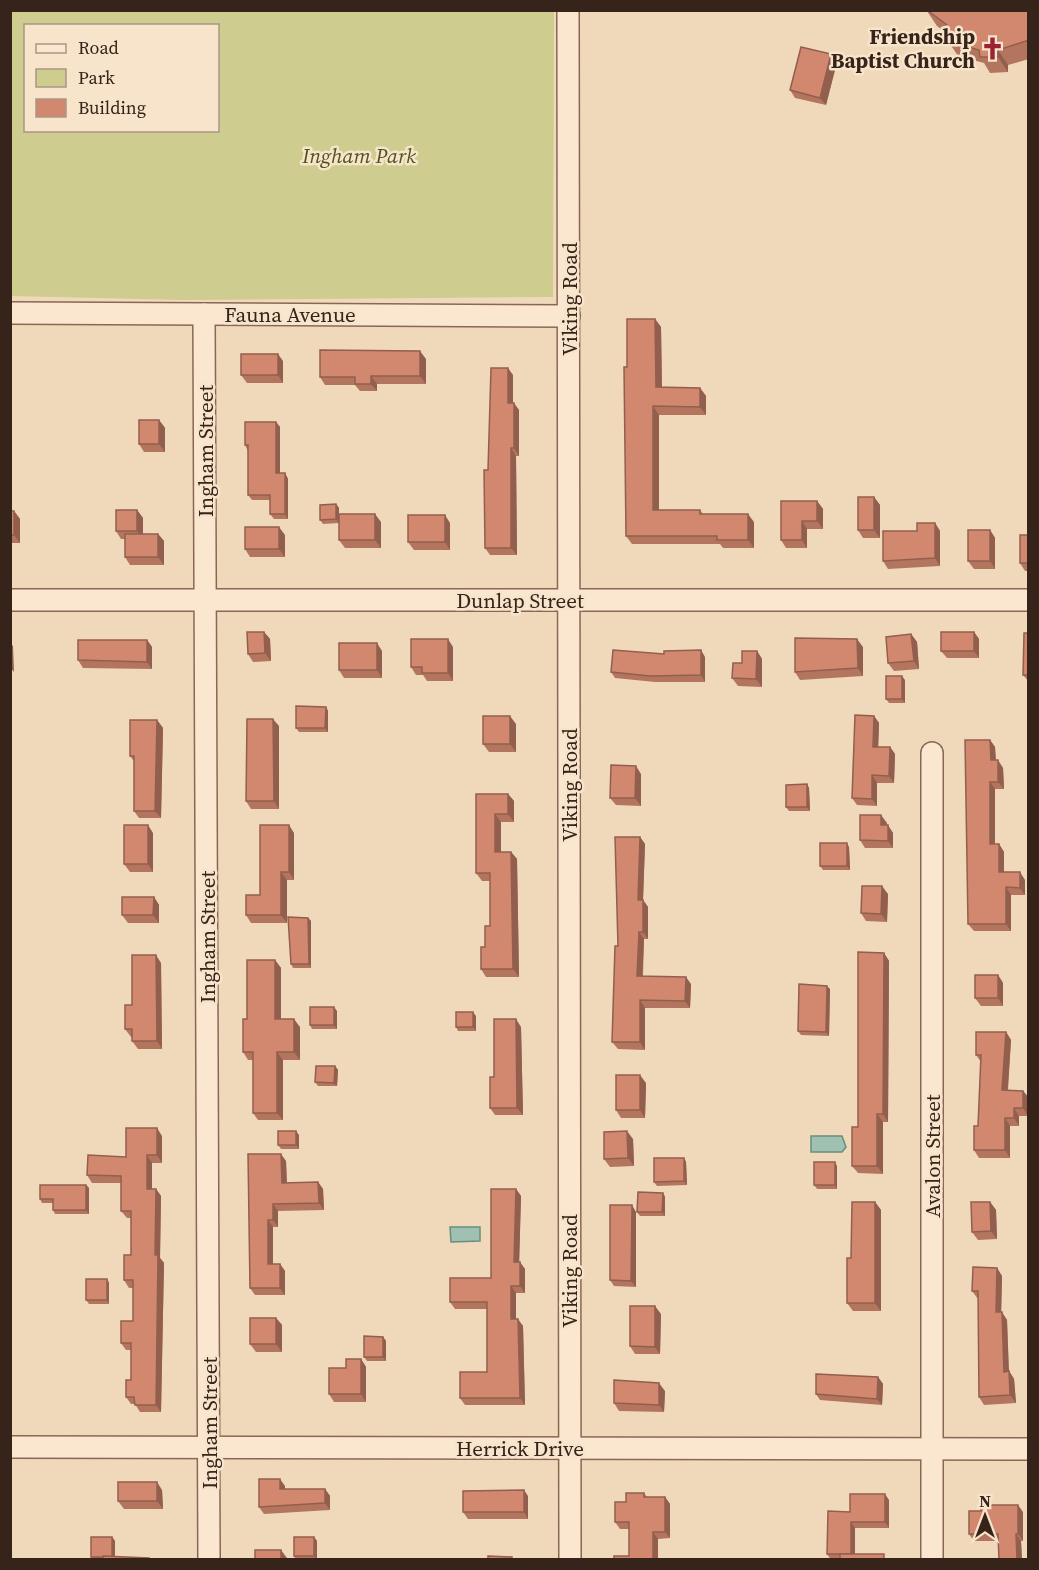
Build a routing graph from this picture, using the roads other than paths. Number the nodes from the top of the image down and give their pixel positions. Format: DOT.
graph roads {
  1 [pos="568,10"];
  2 [pos="10,313"];
  3 [pos="204,314"];
  4 [pos="569,316"];
  5 [pos="205,599"];
  6 [pos="10,600"];
  7 [pos="569,600"];
  8 [pos="1029,600"];
  9 [pos="932,753"];
  10 [pos="10,1447"];
  11 [pos="209,1447"];
  12 [pos="569,1448"];
  13 [pos="933,1448"];
  14 [pos="1029,1449"];
  15 [pos="209,1560"];
  16 [pos="570,1560"];
  17 [pos="932,1560"];
  1 -- 4 [label="street, Viking Road"];
  2 -- 3 [label="street, Fauna Avenue"];
  3 -- 4 [label="street, Fauna Avenue"];
  3 -- 5 [label="street, Ingham Street"];
  4 -- 7 [label="street, Viking Road"];
  5 -- 6 [label="street, Dunlap Street"];
  5 -- 7 [label="street, Dunlap Street"];
  5 -- 11 [label="street, Ingham Street"];
  7 -- 8 [label="street, Dunlap Street"];
  7 -- 12 [label="street, Viking Road"];
  9 -- 13 [label="street, Avalon Street"];
  10 -- 11 [label="street, Herrick Drive"];
  11 -- 12 [label="street, Herrick Drive"];
  11 -- 15 [label="street, Ingham Street"];
  12 -- 13 [label="street, Herrick Drive"];
  12 -- 16 [label="street, Viking Road"];
  13 -- 14 [label="street, Herrick Drive"];
  13 -- 17 [label="street, Avalon Street"];
}
